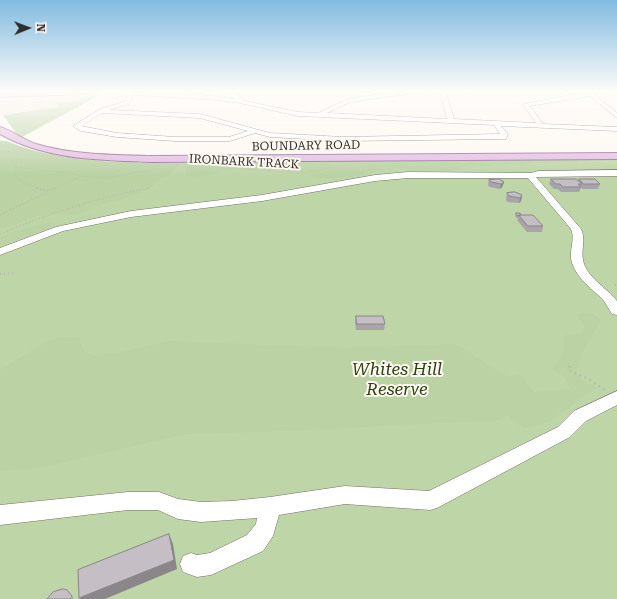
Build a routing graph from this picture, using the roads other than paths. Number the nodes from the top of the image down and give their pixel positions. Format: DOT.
graph roads {
  1 [pos="86,120"];
  2 [pos="213,120"];
  3 [pos="428,120"];
  4 [pos="536,120"];
  5 [pos="451,121"];
  6 [pos="496,123"];
  7 [pos="540,125"];
  8 [pos="617,129"];
  9 [pos="0,130"];
  10 [pos="252,132"];
  11 [pos="617,156"];
  12 [pos="617,173"];
  13 [pos="532,176"];
  14 [pos="0,252"];
  15 [pos="617,311"];
  16 [pos="612,394"];
  17 [pos="270,507"];
  18 [pos="0,515"];
  19 [pos="191,564"];
  1 -- 10 [label="street"];
  2 -- 10 [label="street"];
  3 -- 5 [label="street"];
  4 -- 7 [label="street"];
  5 -- 6 [label="street"];
  6 -- 7 [label="street"];
  6 -- 10 [label="street"];
  7 -- 8 [label="street"];
  9 -- 11 [label="main road, BOUNDARY ROAD"];
  12 -- 13 [label="street"];
  13 -- 14 [label="street"];
  13 -- 15 [label="street"];
  16 -- 17 [label="street"];
  17 -- 18 [label="street"];
  17 -- 19 [label="street"];
}
